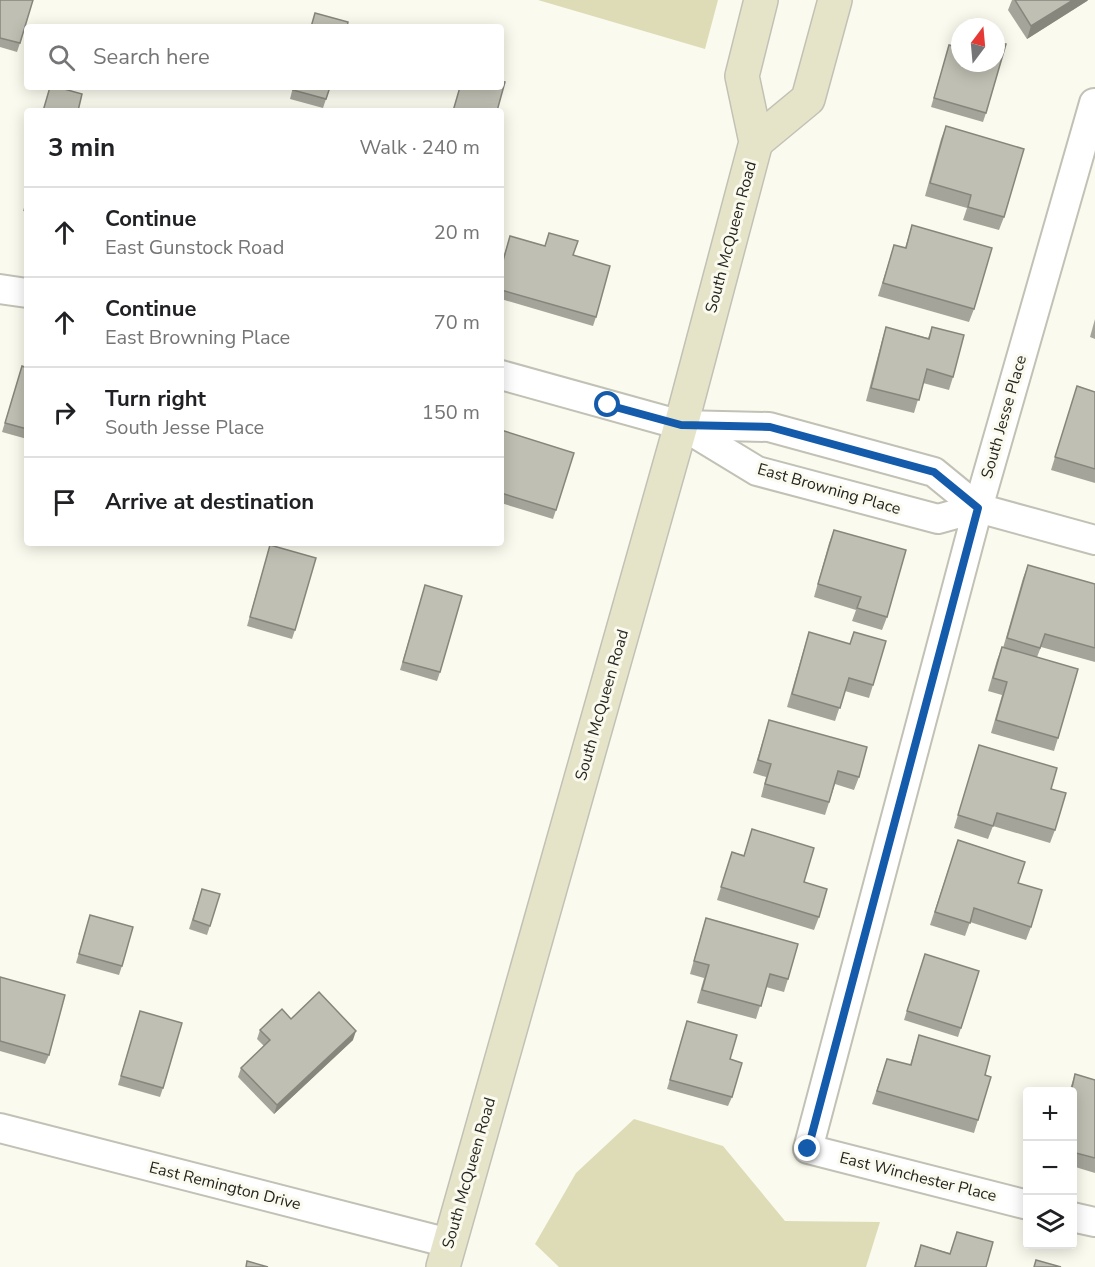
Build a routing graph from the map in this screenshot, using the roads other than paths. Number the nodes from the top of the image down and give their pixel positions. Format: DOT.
graph roads {
  1 [pos="760,0"];
  2 [pos="835,0"];
  3 [pos="1094,103"];
  4 [pos="756,142"];
  5 [pos="0,289"];
  6 [pos="24,293"];
  7 [pos="504,376"];
  8 [pos="681,425"];
  9 [pos="978,508"];
  10 [pos="1095,540"];
  11 [pos="0,1128"];
  12 [pos="808,1149"];
  13 [pos="1023,1204"];
  14 [pos="1077,1218"];
  15 [pos="1095,1222"];
  16 [pos="446,1255"];
  1 -- 4 [label="main road, South McQueen Road"];
  2 -- 4 [label="main road, South McQueen Road"];
  3 -- 9 [label="street, South Jesse Place"];
  4 -- 8 [label="main road, South McQueen Road"];
  5 -- 6 [label="street"];
  7 -- 8 [label="street"];
  8 -- 9 [label="street"];
  8 -- 9 [label="street, East Browning Place"];
  8 -- 16 [label="main road, South McQueen Road"];
  9 -- 10 [label="street"];
  9 -- 12 [label="street, South Jesse Place"];
  11 -- 16 [label="street, East Remington Drive"];
  12 -- 13 [label="street, East Winchester Place"];
  14 -- 15 [label="street"];
}
